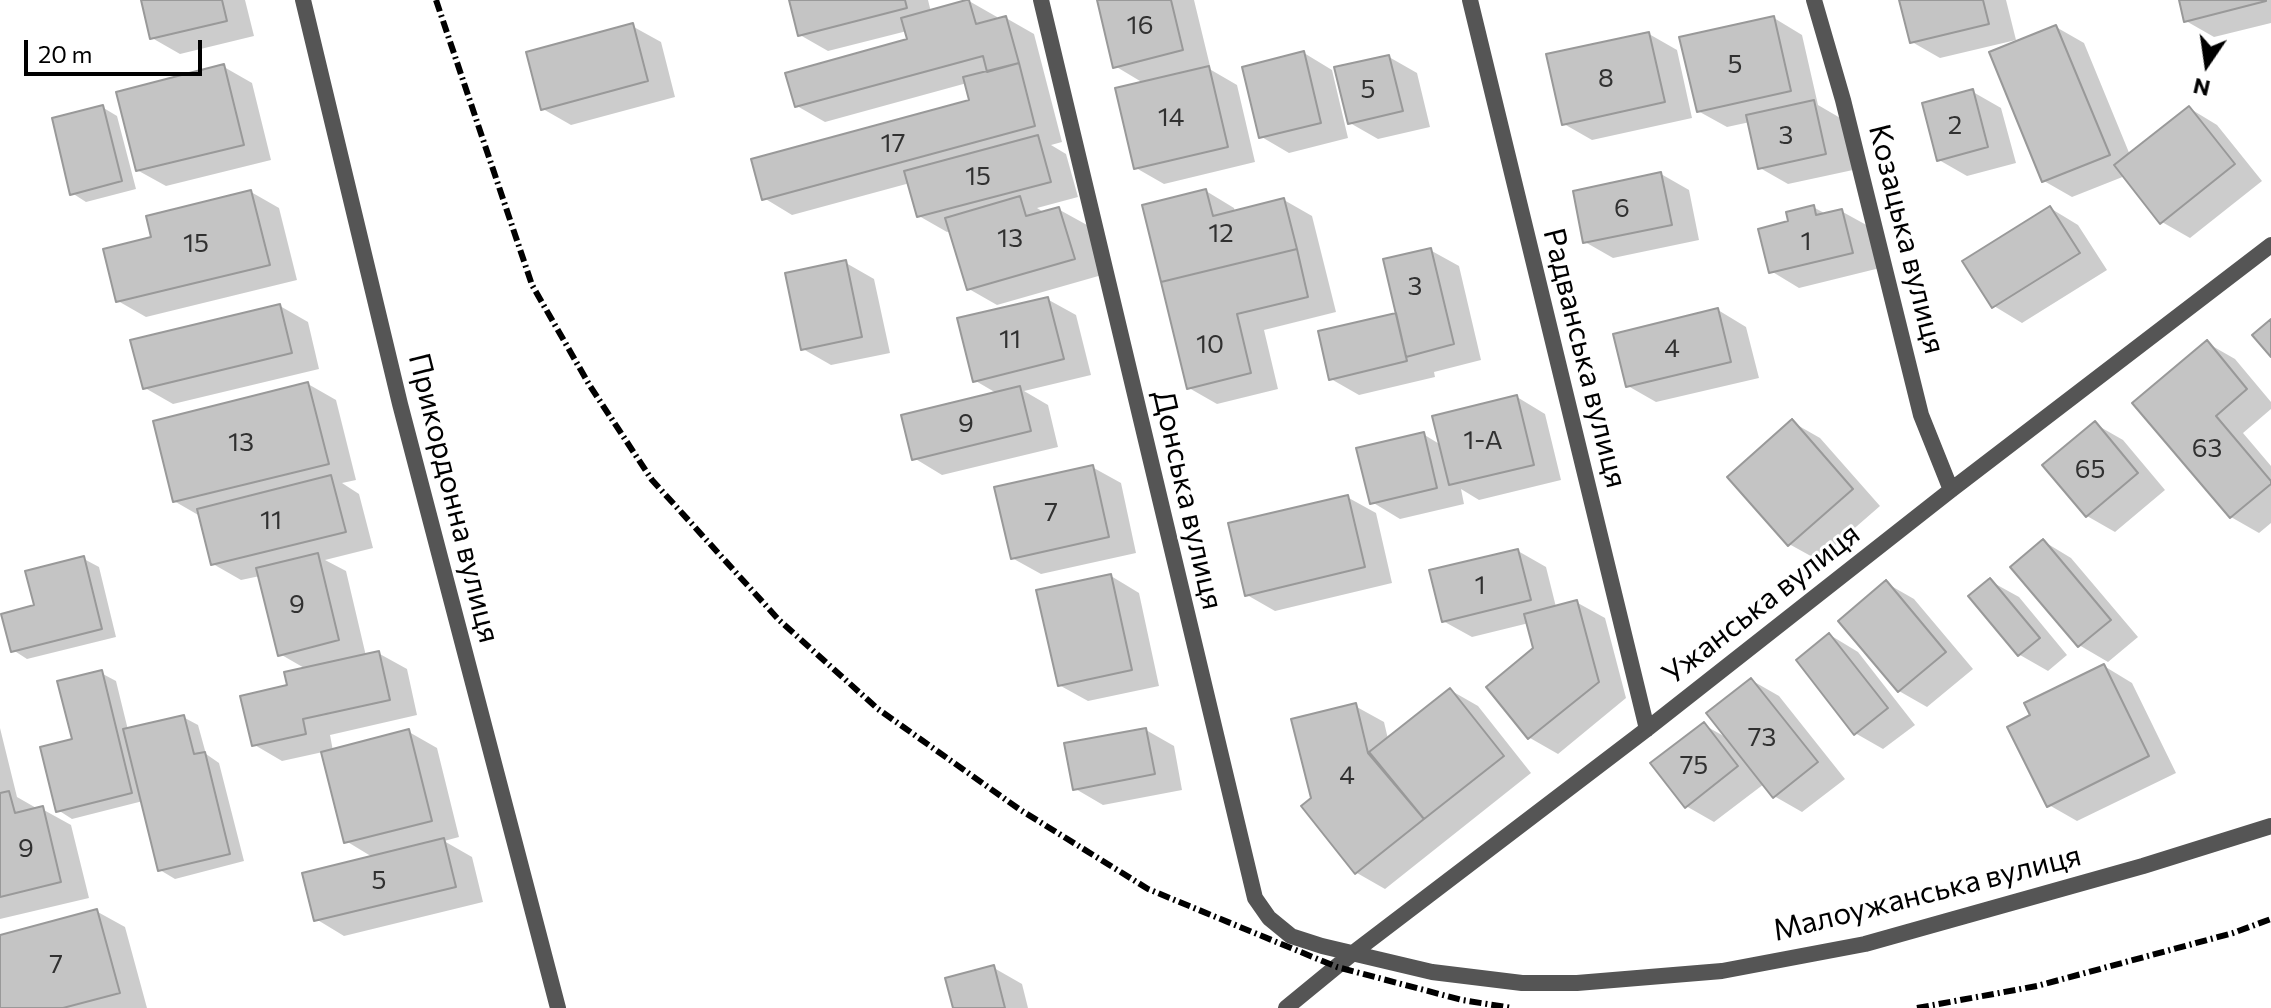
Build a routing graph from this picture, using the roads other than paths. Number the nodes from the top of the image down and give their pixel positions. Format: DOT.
graph roads {
  1 [pos="303,0"];
  2 [pos="1041,0"];
  3 [pos="1470,0"];
  4 [pos="1814,0"];
  5 [pos="2271,245"];
  6 [pos="1951,490"];
  7 [pos="1647,729"];
  8 [pos="2271,826"];
  9 [pos="1353,953"];
  10 [pos="558,1008"];
  11 [pos="1286,1008"];
  1 -- 10 [label="street, Прикордонна вулиця"];
  2 -- 9 [label="street, Донська вулиця"];
  3 -- 7 [label="street, Радванська вулиця"];
  4 -- 6 [label="street, Козацька вулиця"];
  5 -- 6 [label="street, Ужанська вулиця"];
  6 -- 7 [label="street, Ужанська вулиця"];
  7 -- 9 [label="street, Ужанська вулиця"];
  8 -- 9 [label="street, Малоужанська вулиця"];
  9 -- 11 [label="street, Ужанська вулиця"];
}
